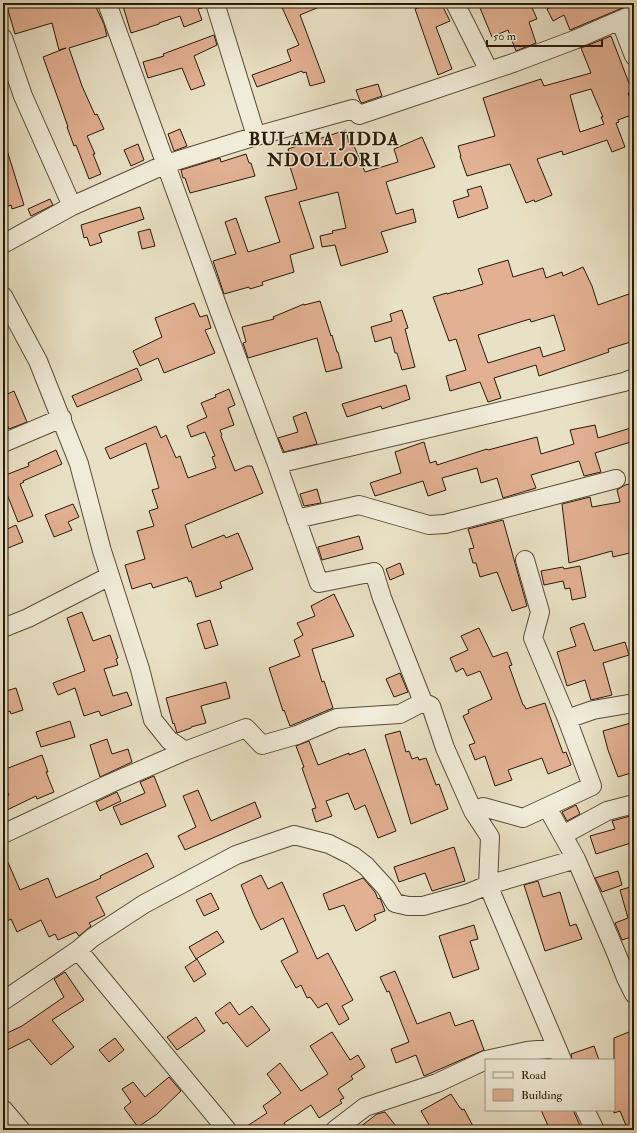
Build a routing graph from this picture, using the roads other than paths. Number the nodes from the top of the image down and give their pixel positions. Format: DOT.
graph roads {
  1 [pos="107,3"];
  2 [pos="215,3"];
  3 [pos="455,3"];
  4 [pos="627,17"];
  5 [pos="3,38"];
  6 [pos="634,56"];
  7 [pos="489,71"];
  8 [pos="256,136"];
  9 [pos="166,164"];
  10 [pos="72,206"];
  11 [pos="3,244"];
  12 [pos="3,296"];
  13 [pos="634,378"];
  14 [pos="62,418"];
  15 [pos="3,443"];
  16 [pos="277,464"];
  17 [pos="616,479"];
  18 [pos="296,520"];
  19 [pos="525,560"];
  20 [pos="110,576"];
  21 [pos="3,628"];
  22 [pos="423,702"];
  23 [pos="634,703"];
  24 [pos="567,719"];
  25 [pos="185,750"];
  26 [pos="634,804"];
  27 [pos="547,807"];
  28 [pos="472,811"];
  29 [pos="3,834"];
  30 [pos="563,835"];
  31 [pos="576,859"];
  32 [pos="488,885"];
  33 [pos="78,950"];
  34 [pos="634,994"];
  35 [pos="3,1001"];
  36 [pos="560,1054"];
  37 [pos="491,1059"];
  38 [pos="485,1060"];
  39 [pos="3,1109"];
  40 [pos="586,1111"];
  41 [pos="21,1130"];
  42 [pos="227,1130"];
  43 [pos="335,1130"];
  44 [pos="595,1130"];
  1 -- 9 [label="street"];
  2 -- 8 [label="street"];
  3 -- 7 [label="street"];
  4 -- 6 [label="street"];
  4 -- 7 [label="street"];
  5 -- 10 [label="street"];
  7 -- 8 [label="street"];
  8 -- 9 [label="street"];
  9 -- 10 [label="street"];
  9 -- 16 [label="street"];
  10 -- 11 [label="street"];
  12 -- 14 [label="street"];
  13 -- 16 [label="street"];
  14 -- 15 [label="street"];
  14 -- 20 [label="street"];
  16 -- 18 [label="street"];
  17 -- 18 [label="street"];
  18 -- 22 [label="street"];
  19 -- 24 [label="street"];
  20 -- 21 [label="street"];
  20 -- 25 [label="street"];
  22 -- 25 [label="street"];
  22 -- 28 [label="street"];
  23 -- 24 [label="street"];
  24 -- 27 [label="street"];
  25 -- 29 [label="street"];
  26 -- 30 [label="street"];
  27 -- 28 [label="street"];
  27 -- 30 [label="street"];
  28 -- 32 [label="street"];
  30 -- 31 [label="street"];
  31 -- 32 [label="street"];
  31 -- 34 [label="street"];
  32 -- 33 [label="street"];
  32 -- 36 [label="street"];
  33 -- 35 [label="street"];
  33 -- 42 [label="street"];
  36 -- 37 [label="street"];
  38 -- 43 [label="street"];
  39 -- 41 [label="street"];
  40 -- 44 [label="street"];
}
